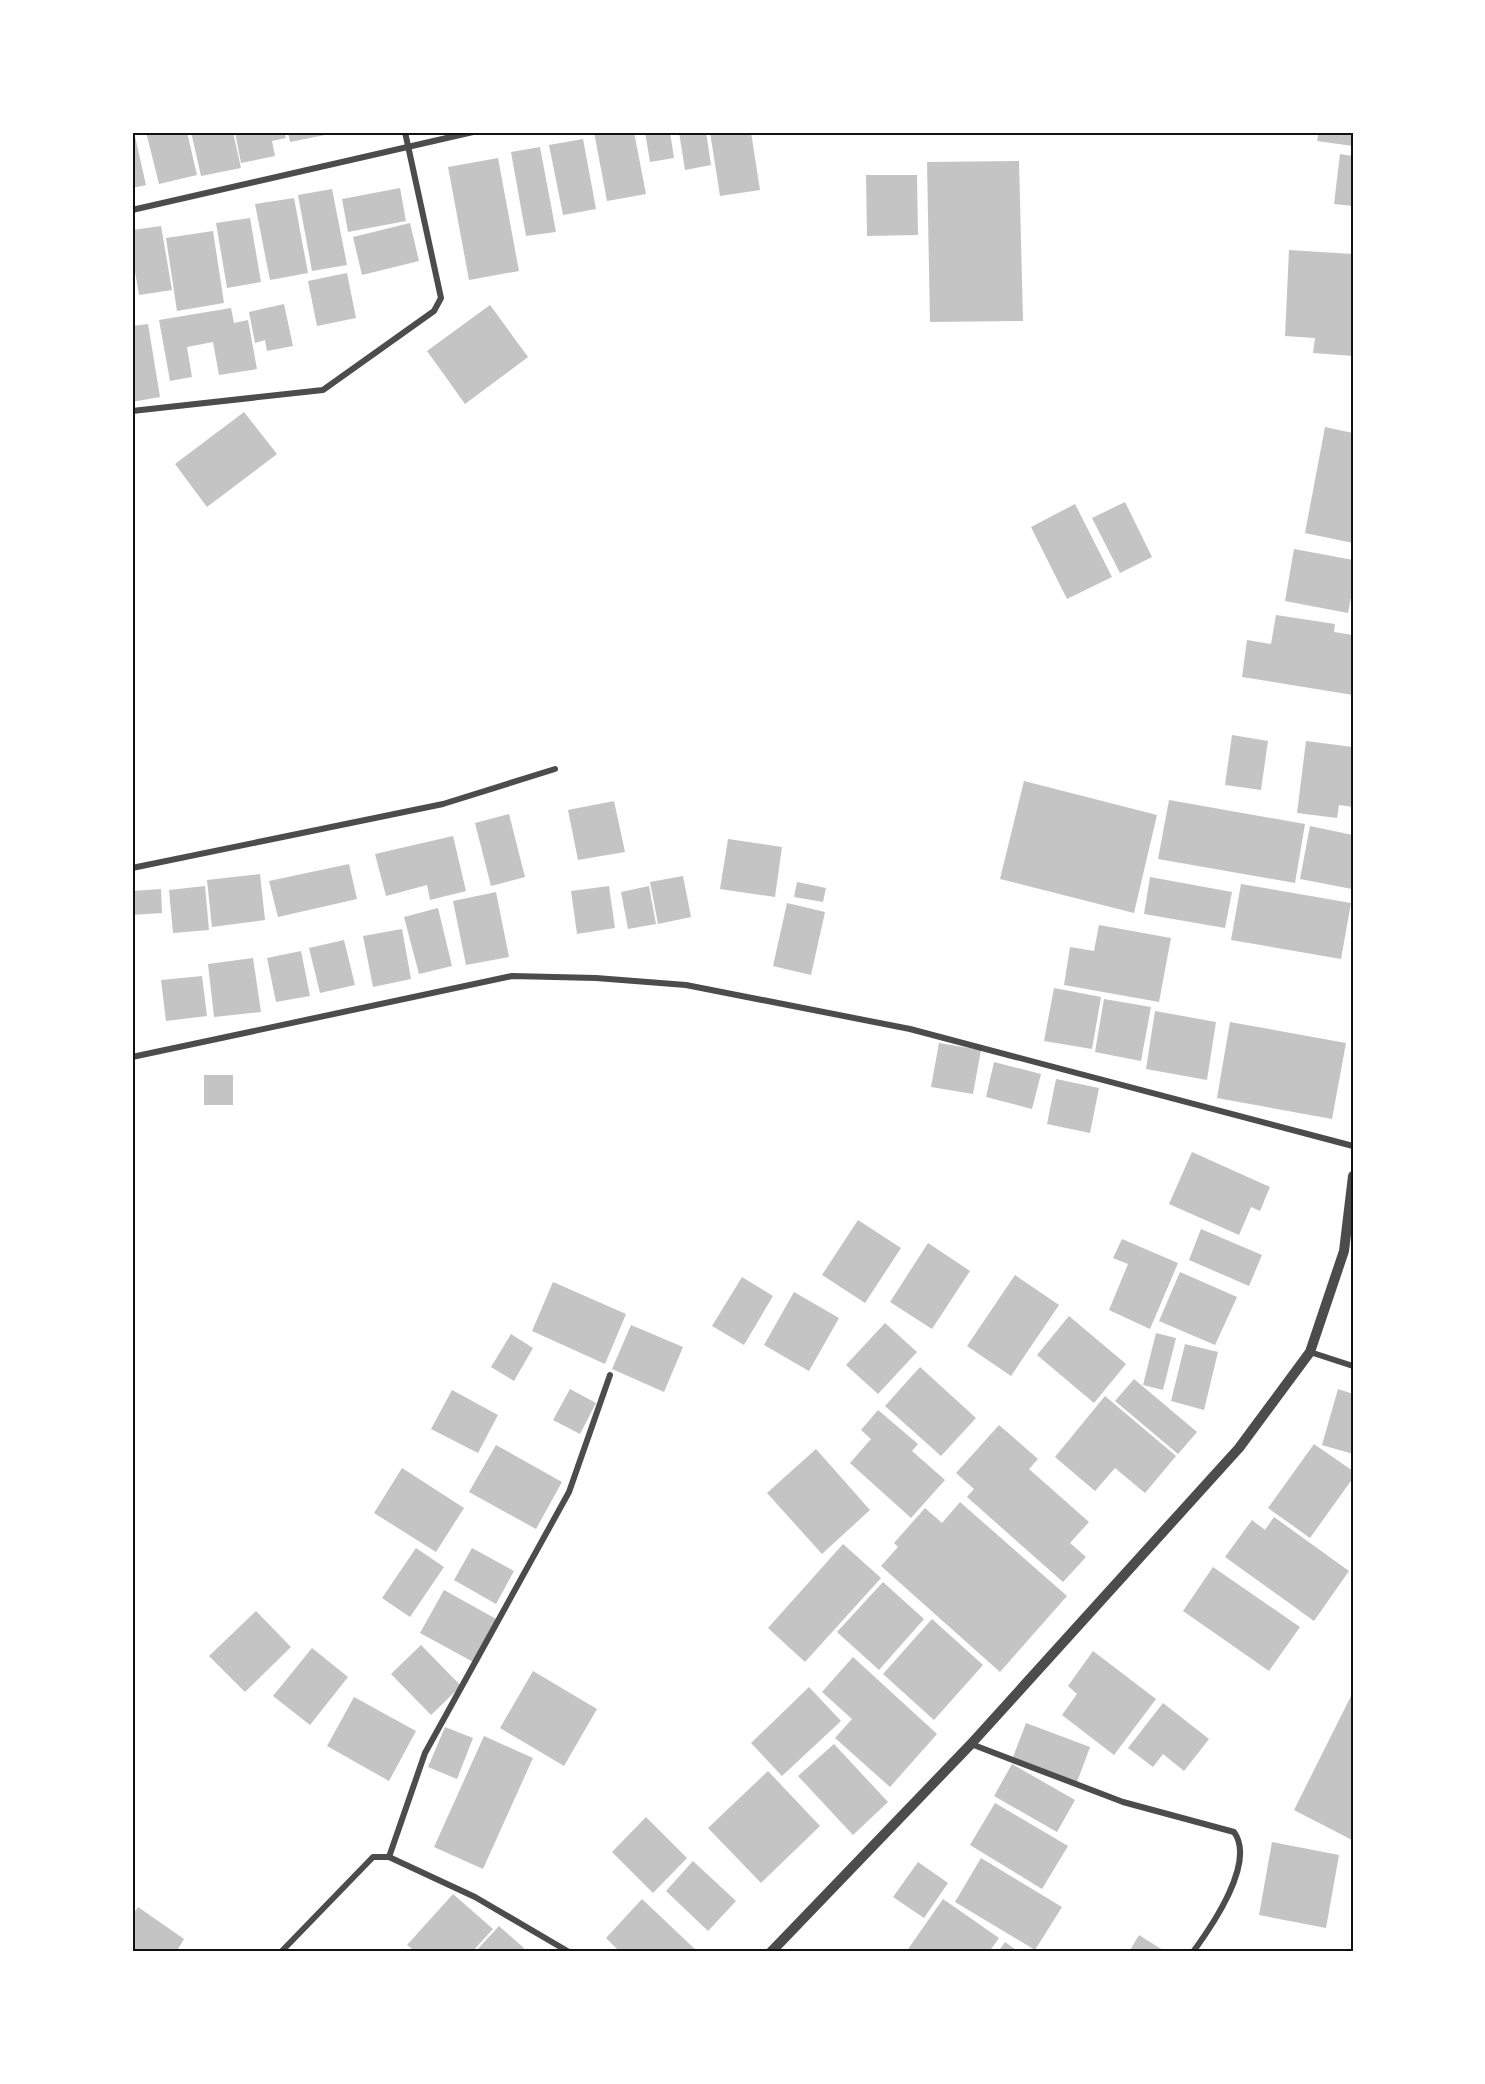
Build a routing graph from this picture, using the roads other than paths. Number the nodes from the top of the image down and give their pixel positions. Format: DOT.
graph roads {
  1 [pos="405,132"];
  2 [pos="473,132"];
  3 [pos="408,146"];
  4 [pos="132,210"];
  5 [pos="132,411"];
  6 [pos="555,769"];
  7 [pos="132,868"];
  8 [pos="132,1057"];
  9 [pos="1353,1146"];
  10 [pos="1353,1176"];
  11 [pos="1310,1352"];
  12 [pos="1353,1366"];
  13 [pos="610,1375"];
  14 [pos="971,1744"];
  15 [pos="389,1857"];
  16 [pos="281,1952"];
  17 [pos="569,1952"];
  18 [pos="771,1952"];
  19 [pos="1193,1952"];
  1 -- 3 [label="street"];
  2 -- 3 [label="street"];
  3 -- 4 [label="street"];
  3 -- 5 [label="street"];
  6 -- 7 [label="street"];
  8 -- 9 [label="street"];
  10 -- 11 [label="street"];
  11 -- 12 [label="street"];
  11 -- 14 [label="street"];
  13 -- 15 [label="street"];
  14 -- 18 [label="street"];
  14 -- 19 [label="street"];
  15 -- 16 [label="street"];
  15 -- 17 [label="street"];
}
